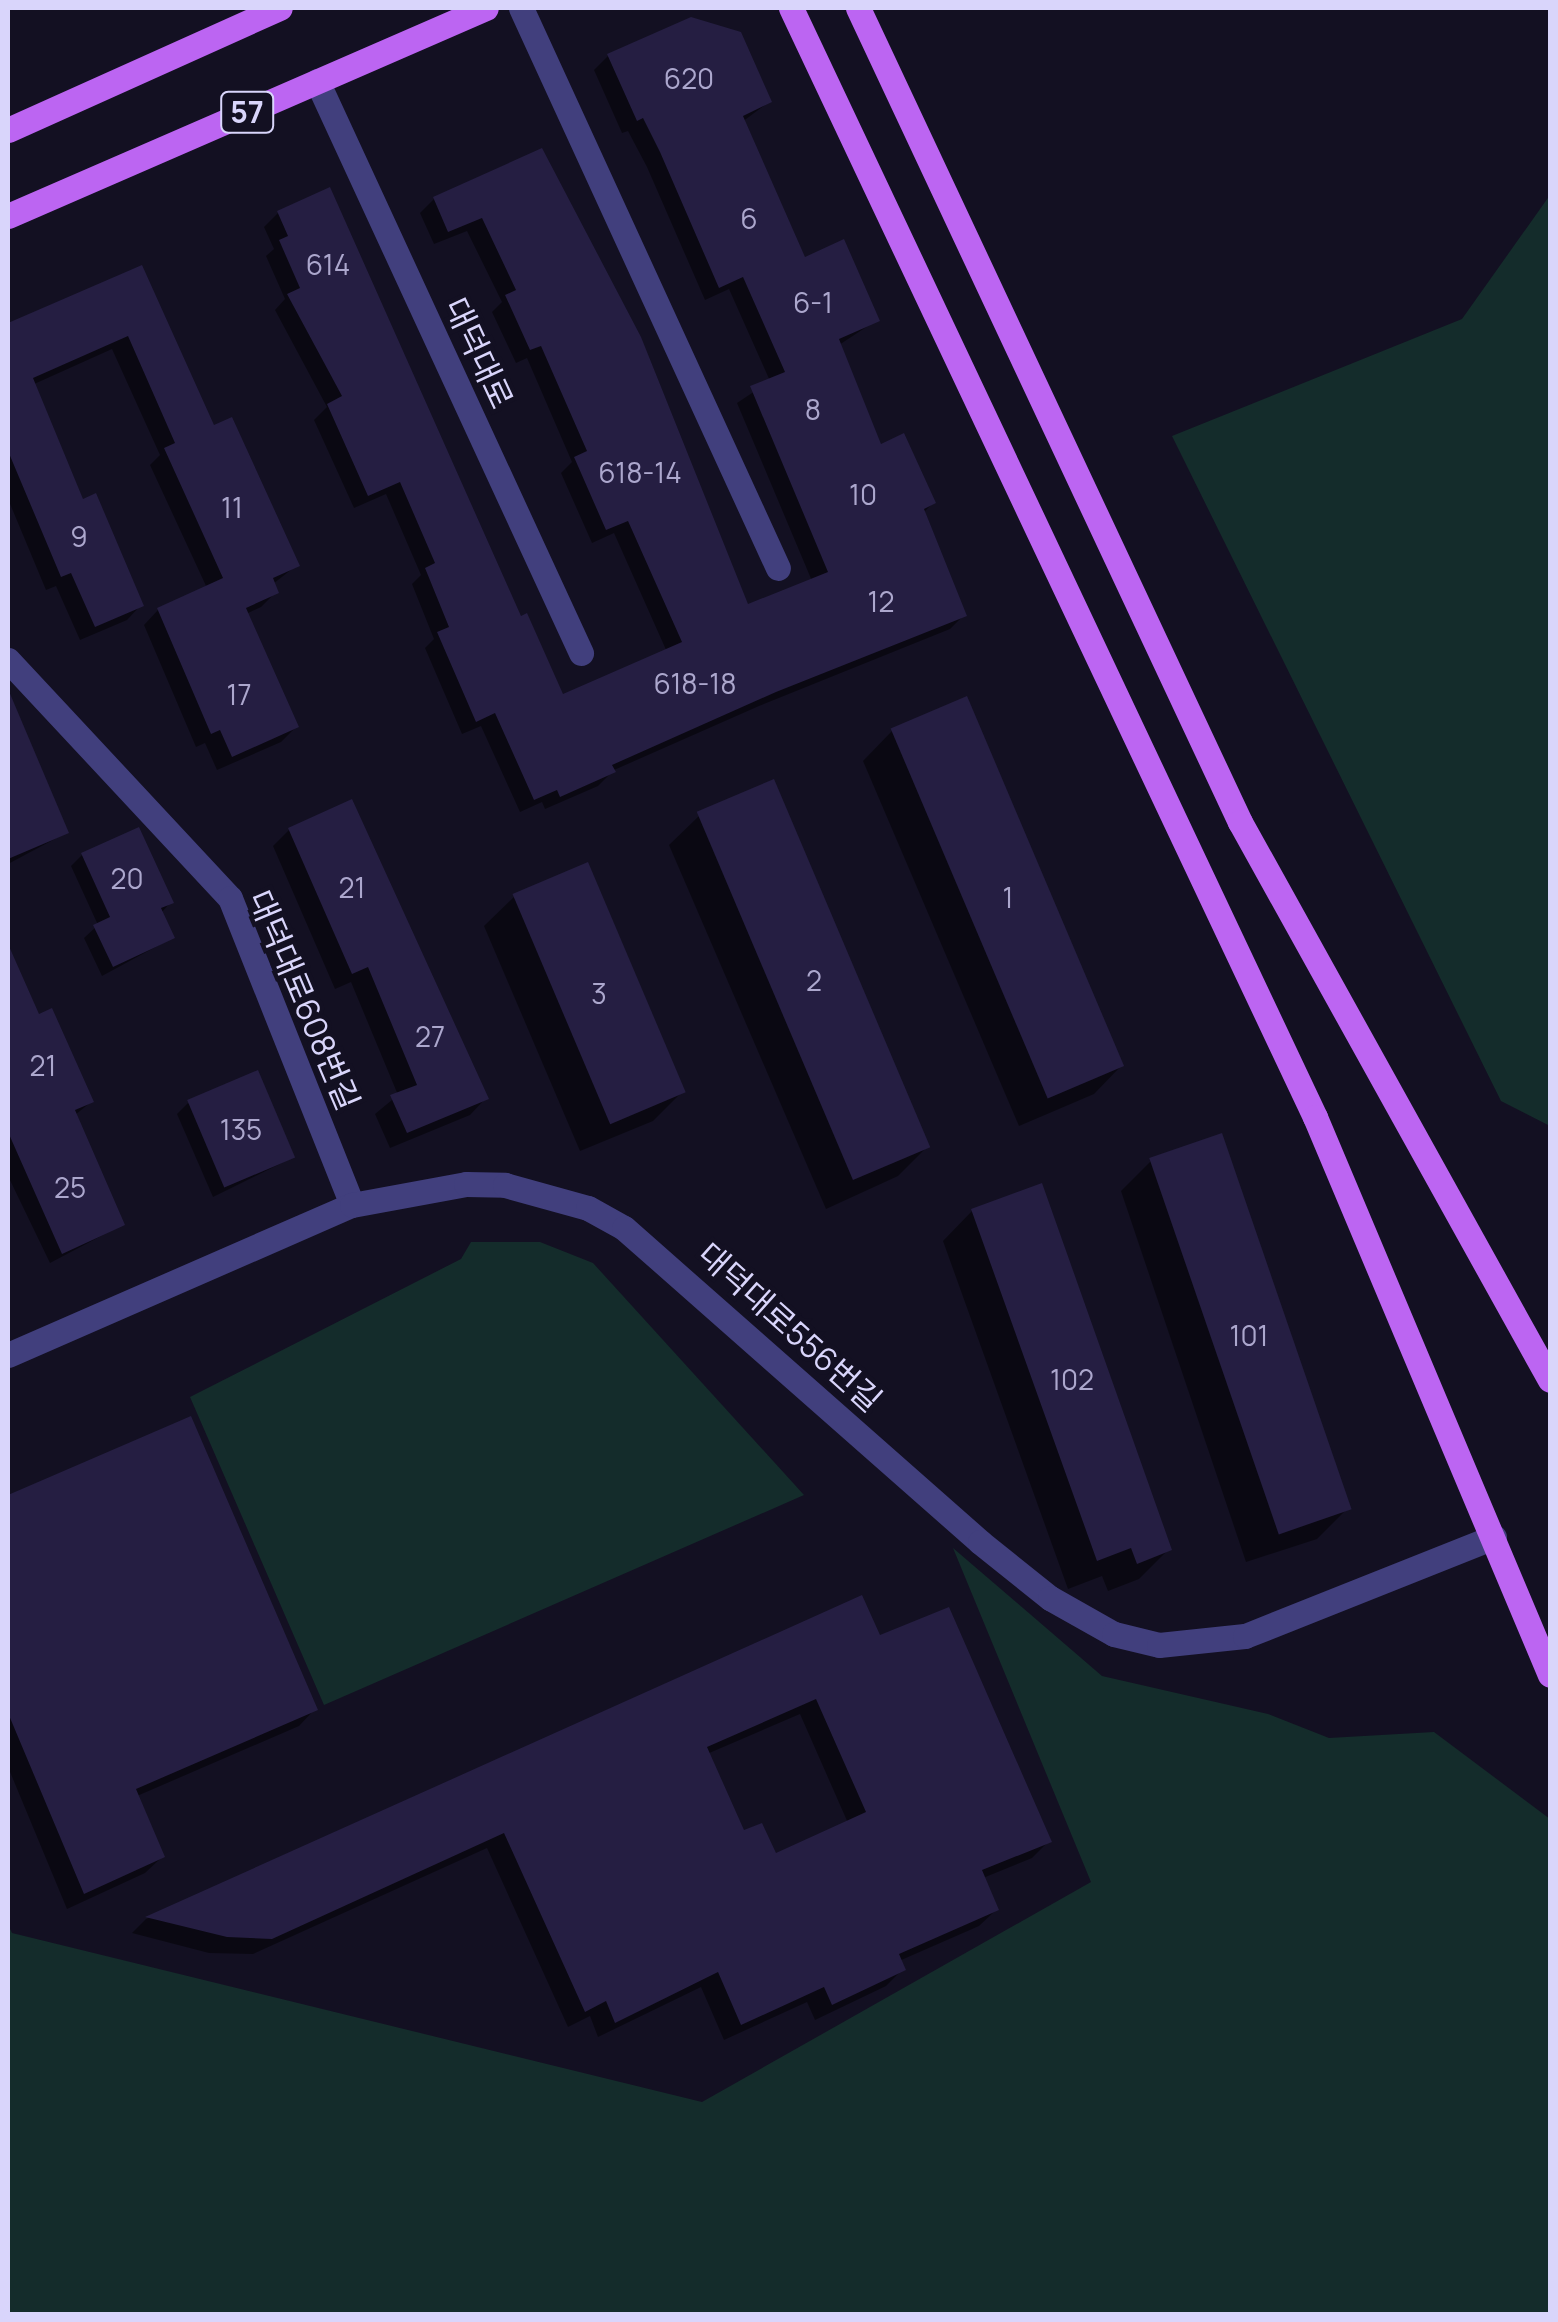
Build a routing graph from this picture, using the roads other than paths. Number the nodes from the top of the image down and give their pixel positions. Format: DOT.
graph roads {
  1 [pos="280,8"];
  2 [pos="486,8"];
  3 [pos="521,8"];
  4 [pos="791,8"];
  5 [pos="858,8"];
  6 [pos="317,81"];
  7 [pos="8,130"];
  8 [pos="8,216"];
  9 [pos="778,568"];
  10 [pos="581,653"];
  11 [pos="8,660"];
  12 [pos="352,1205"];
  13 [pos="8,1355"];
  14 [pos="1550,1380"];
  15 [pos="1494,1537"];
  16 [pos="1550,1675"];
  1 -- 7 [label="main road, 57"];
  2 -- 6 [label="main road, 57"];
  3 -- 9 [label="street"];
  4 -- 15 [label="main road"];
  5 -- 14 [label="main road"];
  6 -- 8 [label="main road, 57"];
  6 -- 10 [label="street, 대덕대로"];
  11 -- 12 [label="street, 대덕대로608번길"];
  12 -- 13 [label="street, 대덕대로556번길"];
  12 -- 15 [label="street, 대덕대로556번길"];
  15 -- 16 [label="main road"];
}
